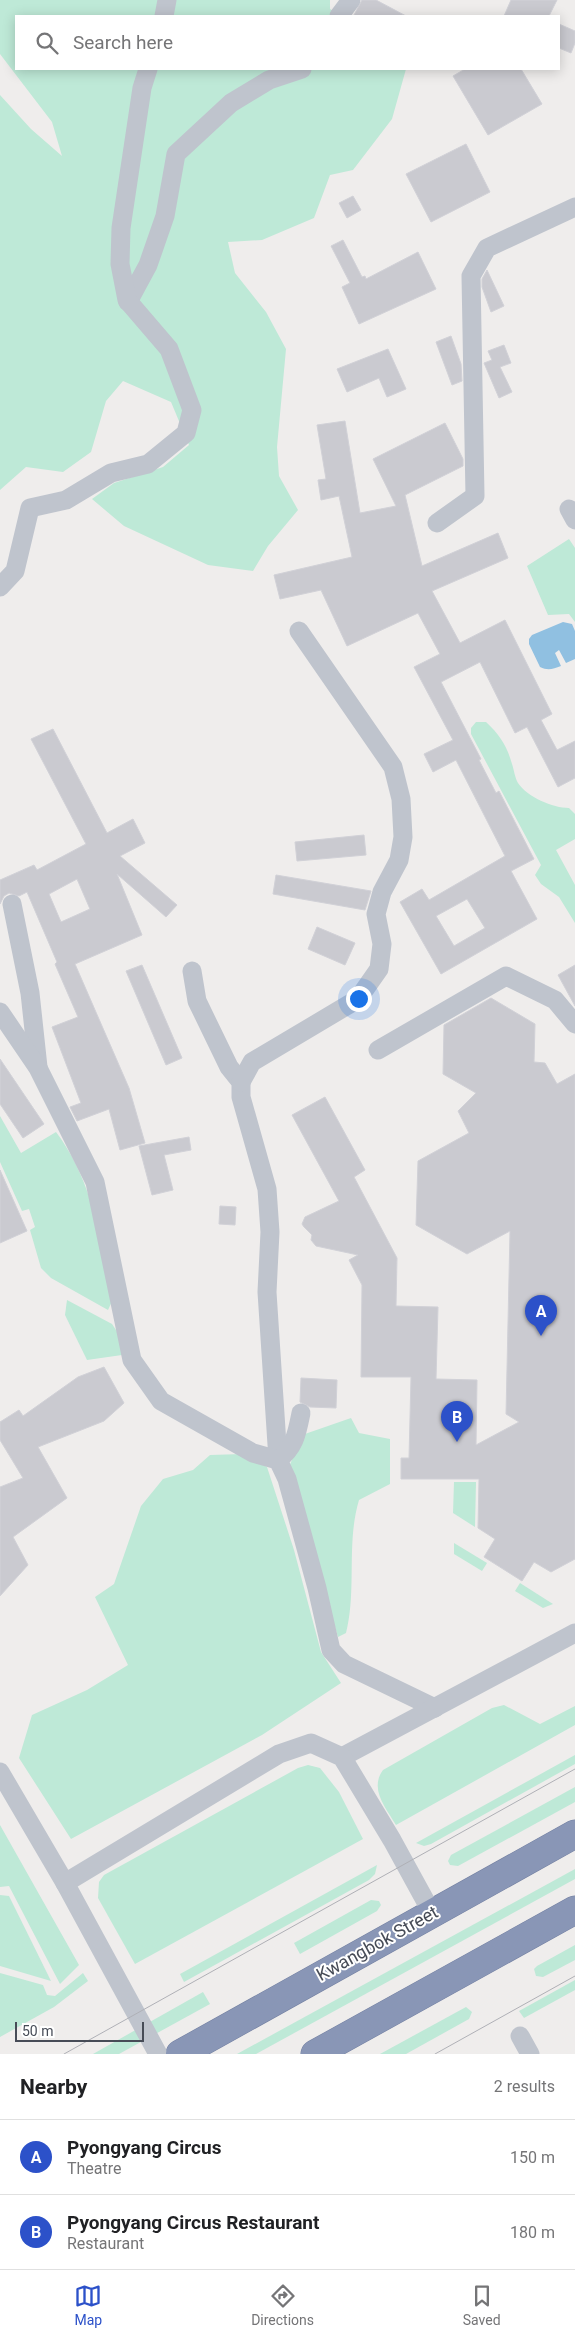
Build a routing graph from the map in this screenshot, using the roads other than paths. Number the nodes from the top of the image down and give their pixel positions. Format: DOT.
graph roads {
  1 [pos="167,0"];
  2 [pos="350,0"];
  3 [pos="164,15"];
  4 [pos="340,15"];
  5 [pos="148,70"];
  6 [pos="299,70"];
  7 [pos="575,207"];
  8 [pos="128,302"];
  9 [pos="437,523"];
  10 [pos="0,587"];
  11 [pos="299,631"];
  12 [pos="12,904"];
  13 [pos="192,970"];
  14 [pos="0,1012"];
  15 [pos="575,1024"];
  16 [pos="378,1050"];
  17 [pos="38,1068"];
  18 [pos="241,1082"];
  19 [pos="301,1413"];
  20 [pos="278,1460"];
  21 [pos="575,1633"];
  22 [pos="435,1708"];
  23 [pos="342,1757"];
  24 [pos="0,1772"];
  25 [pos="575,1834"];
  26 [pos="65,1883"];
  27 [pos="575,1910"];
  28 [pos="432,1912"];
  29 [pos="520,2036"];
  30 [pos="158,2054"];
  31 [pos="180,2054"];
  32 [pos="315,2054"];
  33 [pos="530,2054"];
  1 -- 3 [label="street"];
  2 -- 4 [label="street"];
  5 -- 8 [label="street"];
  6 -- 8 [label="street"];
  7 -- 9 [label="street"];
  8 -- 10 [label="street"];
  11 -- 18 [label="street"];
  12 -- 17 [label="street"];
  13 -- 18 [label="street"];
  14 -- 17 [label="street"];
  15 -- 16 [label="street"];
  17 -- 20 [label="street"];
  18 -- 20 [label="street"];
  19 -- 20 [label="street"];
  20 -- 22 [label="street"];
  21 -- 22 [label="street"];
  22 -- 23 [label="street"];
  23 -- 26 [label="street"];
  23 -- 28 [label="street"];
  24 -- 26 [label="street"];
  25 -- 28 [label="highway, Kwangbok Street"];
  26 -- 30 [label="street"];
  27 -- 32 [label="highway"];
  28 -- 31 [label="highway, Kwangbok Street"];
  29 -- 33 [label="street"];
}
